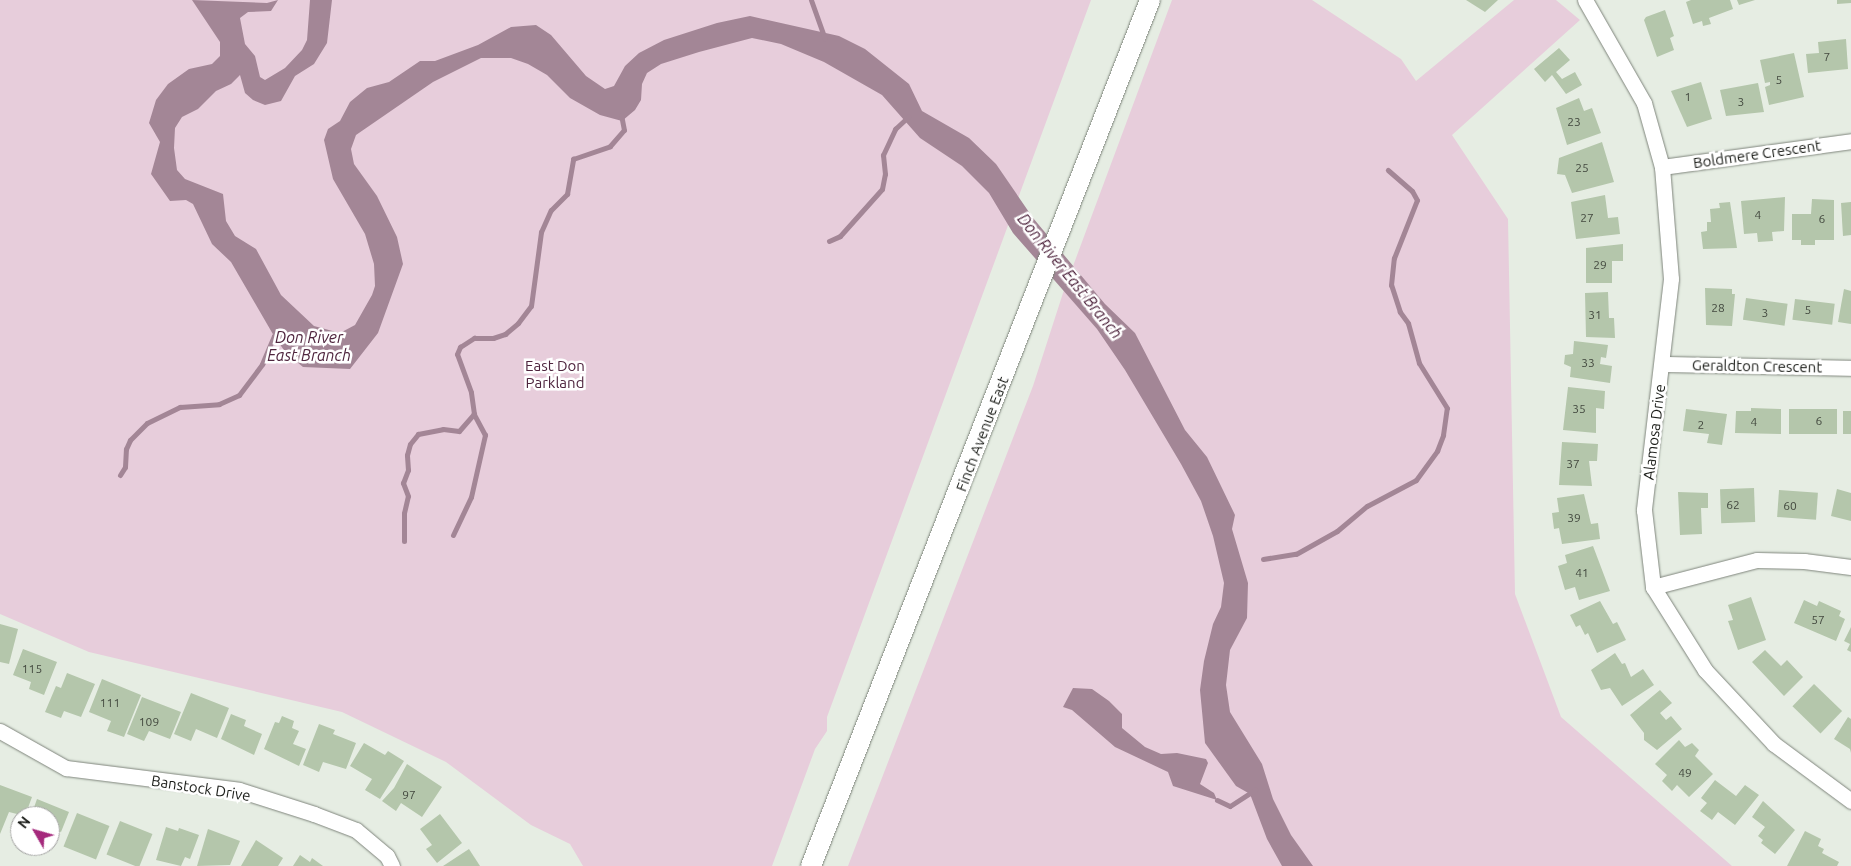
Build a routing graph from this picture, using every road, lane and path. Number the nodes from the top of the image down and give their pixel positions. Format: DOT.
graph roads {
  1 [pos="1150,0"];
  2 [pos="1585,0"];
  3 [pos="1851,141"];
  4 [pos="1662,167"];
  5 [pos="1662,364"];
  6 [pos="1851,368"];
  7 [pos="1851,567"];
  8 [pos="1653,587"];
  9 [pos="0,731"];
  10 [pos="1851,801"];
  11 [pos="392,866"];
  12 [pos="812,866"];
  1 -- 12 [label="main road, Finch Avenue East"];
  2 -- 4 [label="street, Alamosa Drive"];
  3 -- 4 [label="street, Boldmere Crescent"];
  4 -- 5 [label="street, Alamosa Drive"];
  5 -- 6 [label="street, Geraldton Crescent"];
  5 -- 8 [label="street, Alamosa Drive"];
  7 -- 8 [label="street"];
  8 -- 10 [label="street, Alamosa Drive"];
  9 -- 11 [label="street, Banstock Drive"];
}
